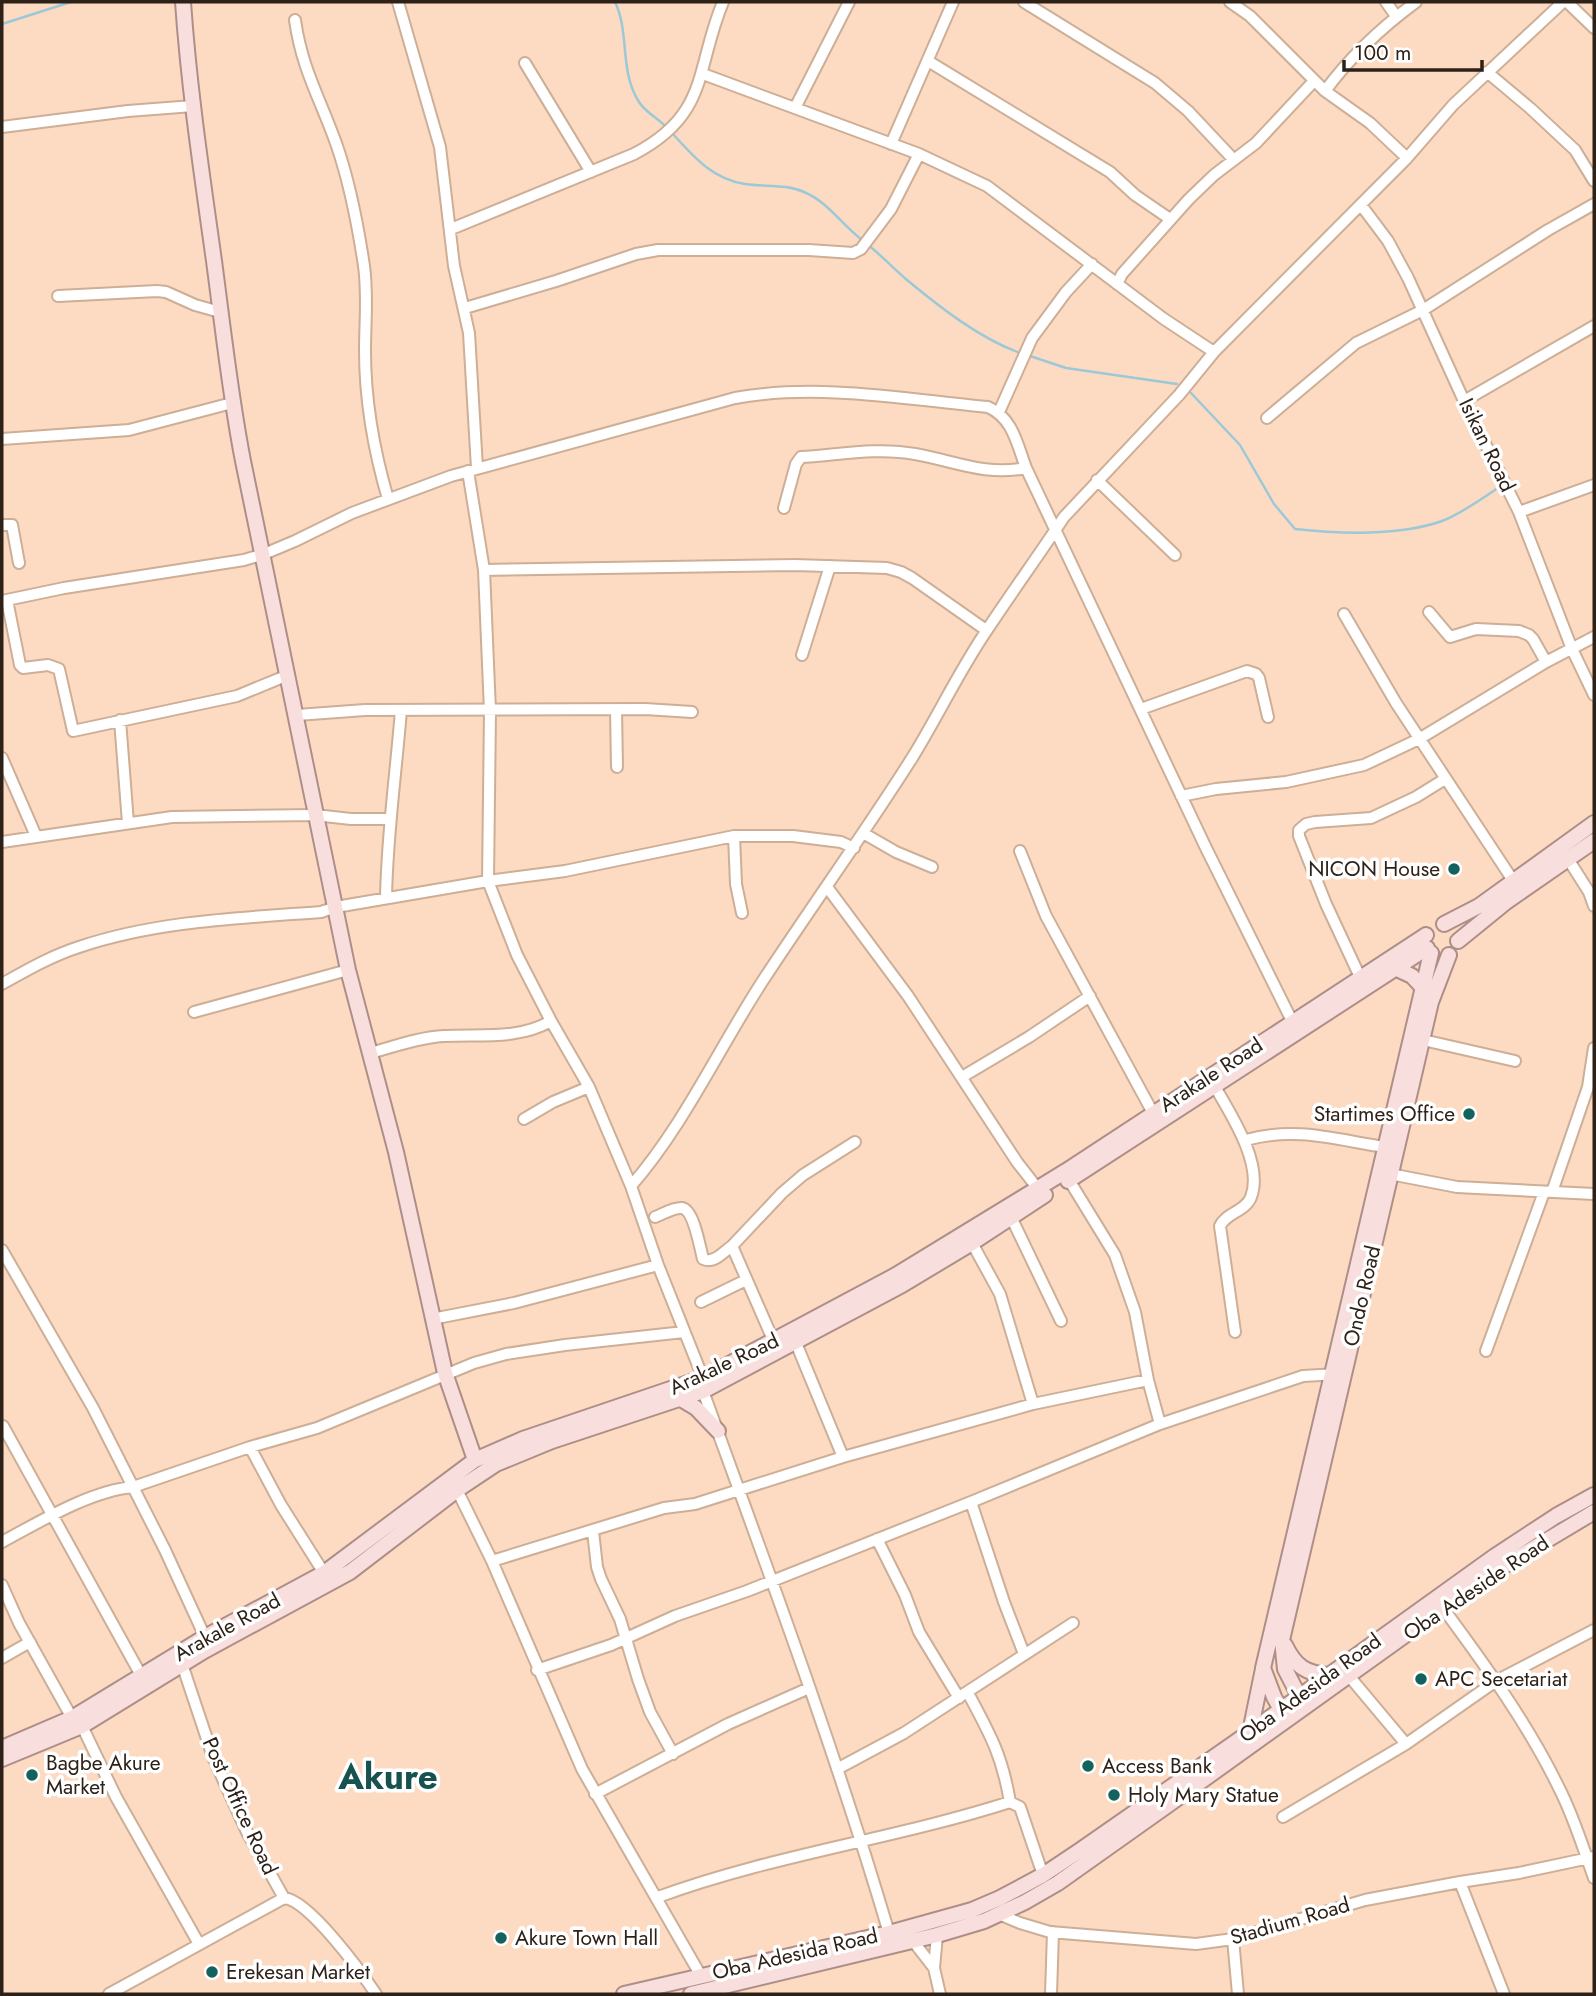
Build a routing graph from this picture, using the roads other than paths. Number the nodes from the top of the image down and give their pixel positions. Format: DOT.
graph roads {
  1 [pos="183,2"];
  2 [pos="398,2"];
  3 [pos="723,2"];
  4 [pos="849,2"];
  5 [pos="953,2"];
  6 [pos="1024,2"];
  7 [pos="1230,2"];
  8 [pos="1386,2"];
  9 [pos="1416,2"];
  10 [pos="1565,2"];
  11 [pos="1396,16"];
  12 [pos="295,20"];
  13 [pos="1594,28"];
  14 [pos="928,61"];
  15 [pos="525,63"];
  16 [pos="1488,72"];
  17 [pos="703,74"];
  18 [pos="1314,81"];
  19 [pos="1325,90"];
  20 [pos="193,106"];
  21 [pos="795,108"];
  22 [pos="2,127"];
  23 [pos="891,144"];
  24 [pos="919,154"];
  25 [pos="1407,158"];
  26 [pos="1234,160"];
  27 [pos="590,172"];
  28 [pos="1594,181"];
  29 [pos="1594,204"];
  30 [pos="1361,205"];
  31 [pos="1170,219"];
  32 [pos="451,229"];
  33 [pos="1092,264"];
  34 [pos="1117,284"];
  35 [pos="58,296"];
  36 [pos="465,308"];
  37 [pos="1423,310"];
  38 [pos="220,312"];
  39 [pos="1594,326"];
  40 [pos="1214,352"];
  41 [pos="1464,401"];
  42 [pos="232,403"];
  43 [pos="999,412"];
  44 [pos="1267,418"];
  45 [pos="2,439"];
  46 [pos="1027,468"];
  47 [pos="472,469"];
  48 [pos="1097,480"];
  49 [pos="1594,485"];
  50 [pos="388,499"];
  51 [pos="784,508"];
  52 [pos="1520,512"];
  53 [pos="2,525"];
  54 [pos="1056,530"];
  55 [pos="264,554"];
  56 [pos="1175,555"];
  57 [pos="19,563"];
  58 [pos="830,566"];
  59 [pos="484,570"];
  60 [pos="4,600"];
  61 [pos="1429,612"];
  62 [pos="1344,614"];
  63 [pos="986,630"];
  64 [pos="1594,637"];
  65 [pos="1572,649"];
  66 [pos="802,655"];
  67 [pos="1546,662"];
  68 [pos="288,675"];
  69 [pos="1593,689"];
  70 [pos="617,709"];
  71 [pos="1141,709"];
  72 [pos="401,710"];
  73 [pos="490,711"];
  74 [pos="692,712"];
  75 [pos="297,715"];
  76 [pos="1268,717"];
  77 [pos="120,720"];
  78 [pos="1419,739"];
  79 [pos="2,758"];
  80 [pos="617,767"];
  81 [pos="1445,779"];
  82 [pos="1181,796"];
  83 [pos="315,815"];
  84 [pos="390,819"];
  85 [pos="128,822"];
  86 [pos="1594,823"];
  87 [pos="863,833"];
  88 [pos="36,836"];
  89 [pos="734,836"];
  90 [pos="1594,841"];
  91 [pos="2,842"];
  92 [pos="854,848"];
  93 [pos="1020,851"];
  94 [pos="1568,859"];
  95 [pos="932,867"];
  96 [pos="488,881"];
  97 [pos="1514,883"];
  98 [pos="827,887"];
  99 [pos="386,898"];
  100 [pos="1594,906"];
  101 [pos="336,907"];
  102 [pos="742,912"];
  103 [pos="1444,924"];
  104 [pos="1458,940"];
  105 [pos="1428,945"];
  106 [pos="1449,955"];
  107 [pos="1395,968"];
  108 [pos="348,970"];
  109 [pos="1360,977"];
  110 [pos="2,984"];
  111 [pos="1423,988"];
  112 [pos="1090,996"];
  113 [pos="194,1012"];
  114 [pos="551,1021"];
  115 [pos="1292,1021"];
  116 [pos="1423,1040"];
  117 [pos="1594,1048"];
  118 [pos="370,1053"];
  119 [pos="1515,1061"];
  120 [pos="962,1077"];
  121 [pos="1214,1085"];
  122 [pos="589,1087"];
  123 [pos="1153,1112"];
  124 [pos="524,1119"];
  125 [pos="1246,1140"];
  126 [pos="855,1142"];
  127 [pos="1385,1147"];
  128 [pos="1386,1174"];
  129 [pos="1069,1180"];
  130 [pos="631,1186"];
  131 [pos="1041,1192"];
  132 [pos="1548,1192"];
  133 [pos="1594,1195"];
  134 [pos="655,1217"];
  135 [pos="1011,1217"];
  136 [pos="972,1243"];
  137 [pos="732,1246"];
  138 [pos="2,1250"];
  139 [pos="658,1265"];
  140 [pos="746,1280"];
  141 [pos="899,1280"];
  142 [pos="701,1302"];
  143 [pos="432,1319"];
  144 [pos="1061,1321"];
  145 [pos="684,1332"];
  146 [pos="1235,1332"];
  147 [pos="774,1342"];
  148 [pos="796,1343"];
  149 [pos="1486,1351"];
  150 [pos="445,1373"];
  151 [pos="1339,1374"];
  152 [pos="1148,1380"];
  153 [pos="703,1384"];
  154 [pos="681,1399"];
  155 [pos="1034,1404"];
  156 [pos="1160,1424"];
  157 [pos="584,1425"];
  158 [pos="3,1426"];
  159 [pos="718,1431"];
  160 [pos="250,1447"];
  161 [pos="843,1457"];
  162 [pos="475,1460"];
  163 [pos="133,1487"];
  164 [pos="740,1489"];
  165 [pos="457,1490"];
  166 [pos="1594,1495"];
  167 [pos="971,1502"];
  168 [pos="1594,1512"];
  169 [pos="51,1516"];
  170 [pos="593,1531"];
  171 [pos="390,1534"];
  172 [pos="877,1539"];
  173 [pos="2,1542"];
  174 [pos="492,1561"];
  175 [pos="324,1573"];
  176 [pos="771,1580"];
  177 [pos="2,1585"];
  178 [pos="1443,1608"];
  179 [pos="1073,1623"];
  180 [pos="1594,1630"];
  181 [pos="205,1637"];
  182 [pos="626,1639"];
  183 [pos="1282,1640"];
  184 [pos="30,1642"];
  185 [pos="1024,1654"];
  186 [pos="2,1658"];
  187 [pos="182,1664"];
  188 [pos="1263,1668"];
  189 [pos="537,1670"];
  190 [pos="1329,1675"];
  191 [pos="142,1676"];
  192 [pos="1349,1676"];
  193 [pos="1496,1681"];
  194 [pos="810,1688"];
  195 [pos="964,1695"];
  196 [pos="1302,1702"];
  197 [pos="1283,1714"];
  198 [pos="77,1722"];
  199 [pos="1250,1732"];
  200 [pos="1406,1744"];
  201 [pos="2,1748"];
  202 [pos="673,1754"];
  203 [pos="2,1759"];
  204 [pos="837,1769"];
  205 [pos="595,1794"];
  206 [pos="1010,1802"];
  207 [pos="1283,1817"];
  208 [pos="1132,1822"];
  209 [pos="861,1840"];
  210 [pos="1591,1858"];
  211 [pos="1043,1875"];
  212 [pos="1594,1878"];
  213 [pos="1460,1882"];
  214 [pos="657,1897"];
  215 [pos="284,1898"];
  216 [pos="1001,1915"];
  217 [pos="1053,1932"];
  218 [pos="889,1933"];
  219 [pos="937,1935"];
  220 [pos="1233,1939"];
  221 [pos="914,1941"];
  222 [pos="199,1944"];
  223 [pos="934,1968"];
  224 [pos="701,1976"];
  225 [pos="108,1994"];
  226 [pos="376,1994"];
  227 [pos="624,1994"];
  228 [pos="691,1994"];
  229 [pos="940,1994"];
  230 [pos="1051,1994"];
  231 [pos="1238,1994"];
  232 [pos="1504,1994"];
  1 -- 20 [label="main road"];
  2 -- 32 [label="street"];
  3 -- 17 [label="street"];
  4 -- 21 [label="street"];
  5 -- 14 [label="street"];
  6 -- 26 [label="street"];
  7 -- 18 [label="street"];
  8 -- 11 [label="street"];
  9 -- 11 [label="street"];
  10 -- 13 [label="street"];
  10 -- 16 [label="street"];
  11 -- 19 [label="street"];
  12 -- 50 [label="street"];
  14 -- 23 [label="street"];
  14 -- 31 [label="street"];
  15 -- 27 [label="street"];
  16 -- 25 [label="street"];
  16 -- 28 [label="street"];
  17 -- 21 [label="street"];
  17 -- 27 [label="street"];
  18 -- 19 [label="street"];
  18 -- 26 [label="street"];
  19 -- 25 [label="street"];
  20 -- 22 [label="street"];
  20 -- 38 [label="main road"];
  21 -- 23 [label="street"];
  23 -- 24 [label="street"];
  24 -- 33 [label="street"];
  24 -- 36 [label="street"];
  25 -- 30 [label="street"];
  26 -- 31 [label="street"];
  27 -- 32 [label="street"];
  29 -- 37 [label="street"];
  30 -- 37 [label="street, Isikan Road"];
  30 -- 40 [label="street"];
  31 -- 34 [label="street"];
  32 -- 36 [label="street"];
  33 -- 34 [label="street"];
  33 -- 43 [label="street"];
  34 -- 40 [label="street"];
  35 -- 38 [label="street"];
  36 -- 47 [label="street"];
  37 -- 41 [label="street, Isikan Road"];
  37 -- 44 [label="street"];
  38 -- 42 [label="main road"];
  39 -- 41 [label="street"];
  40 -- 48 [label="street"];
  41 -- 52 [label="street, Isikan Road"];
  42 -- 45 [label="street"];
  42 -- 55 [label="main road"];
  43 -- 46 [label="street"];
  43 -- 47 [label="street"];
  46 -- 51 [label="street"];
  46 -- 54 [label="street"];
  47 -- 50 [label="street"];
  47 -- 59 [label="street"];
  48 -- 54 [label="street"];
  48 -- 56 [label="street"];
  49 -- 52 [label="street"];
  50 -- 55 [label="street"];
  52 -- 65 [label="street, Isikan Road"];
  53 -- 57 [label="street"];
  54 -- 63 [label="street"];
  54 -- 71 [label="street"];
  55 -- 60 [label="street"];
  55 -- 68 [label="main road"];
  58 -- 59 [label="street"];
  58 -- 63 [label="street"];
  58 -- 66 [label="street"];
  59 -- 73 [label="street"];
  60 -- 77 [label="street"];
  61 -- 67 [label="street"];
  62 -- 78 [label="street"];
  63 -- 87 [label="street"];
  64 -- 65 [label="street"];
  65 -- 67 [label="street"];
  65 -- 69 [label="street, Isikan Road"];
  67 -- 78 [label="street"];
  68 -- 75 [label="main road"];
  68 -- 77 [label="street"];
  70 -- 73 [label="street"];
  70 -- 74 [label="street"];
  70 -- 80 [label="street"];
  71 -- 76 [label="street"];
  71 -- 82 [label="street"];
  72 -- 73 [label="street"];
  72 -- 75 [label="street"];
  72 -- 84 [label="street"];
  73 -- 96 [label="street"];
  75 -- 83 [label="main road"];
  77 -- 85 [label="street"];
  78 -- 81 [label="street"];
  78 -- 82 [label="street"];
  79 -- 88 [label="street"];
  81 -- 97 [label="street"];
  81 -- 109 [label="street"];
  82 -- 115 [label="street"];
  83 -- 84 [label="street"];
  83 -- 85 [label="street"];
  83 -- 101 [label="main road"];
  84 -- 99 [label="street"];
  85 -- 88 [label="street"];
  86 -- 97 [label="main road"];
  87 -- 92 [label="street"];
  87 -- 95 [label="street"];
  88 -- 91 [label="street"];
  89 -- 92 [label="street"];
  89 -- 96 [label="street"];
  89 -- 102 [label="street"];
  90 -- 94 [label="main road"];
  92 -- 98 [label="street"];
  93 -- 112 [label="street"];
  94 -- 100 [label="street"];
  94 -- 104 [label="main road"];
  96 -- 99 [label="street"];
  96 -- 114 [label="street"];
  97 -- 103 [label="main road"];
  98 -- 120 [label="street"];
  98 -- 130 [label="street"];
  99 -- 101 [label="street"];
  101 -- 108 [label="main road"];
  101 -- 110 [label="street"];
  103 -- 104 [label="main road"];
  103 -- 105 [label="main road"];
  104 -- 106 [label="main road"];
  105 -- 106 [label="main road"];
  105 -- 107 [label="main road, Arakale Road"];
  105 -- 109 [label="main road, Arakale Road"];
  105 -- 111 [label="main road, Ondo Road"];
  106 -- 116 [label="main road, Ondo Road"];
  107 -- 111 [label="main road"];
  107 -- 121 [label="main road, Arakale Road"];
  108 -- 113 [label="street"];
  108 -- 118 [label="main road"];
  109 -- 115 [label="main road, Arakale Road"];
  111 -- 127 [label="main road, Ondo Road"];
  112 -- 120 [label="street"];
  112 -- 123 [label="street"];
  114 -- 118 [label="street"];
  114 -- 122 [label="street"];
  115 -- 123 [label="main road, Arakale Road"];
  116 -- 119 [label="street"];
  116 -- 128 [label="main road, Ondo Road"];
  117 -- 132 [label="street"];
  118 -- 143 [label="main road"];
  120 -- 131 [label="street"];
  121 -- 125 [label="street"];
  121 -- 129 [label="main road, Arakale Road"];
  122 -- 124 [label="street"];
  122 -- 130 [label="street"];
  123 -- 131 [label="main road, Arakale Road"];
  125 -- 127 [label="street"];
  125 -- 146 [label="street"];
  126 -- 137 [label="street"];
  127 -- 128 [label="main road, Ondo Road"];
  128 -- 132 [label="street"];
  128 -- 151 [label="main road, Ondo Road"];
  129 -- 131 [label="main road, Arakale Road"];
  129 -- 152 [label="street"];
  130 -- 139 [label="street"];
  131 -- 135 [label="main road, Arakale Road"];
  131 -- 141 [label="main road, Arakale Road"];
  132 -- 133 [label="street"];
  132 -- 149 [label="street"];
  134 -- 137 [label="street"];
  135 -- 136 [label="main road, Arakale Road"];
  135 -- 144 [label="street"];
  136 -- 141 [label="main road, Arakale Road"];
  136 -- 155 [label="street"];
  137 -- 140 [label="street"];
  138 -- 163 [label="street"];
  139 -- 143 [label="street"];
  139 -- 145 [label="street"];
  140 -- 142 [label="street"];
  140 -- 147 [label="street"];
  141 -- 147 [label="main road, Arakale Road"];
  141 -- 148 [label="main road, Arakale Road"];
  143 -- 150 [label="main road"];
  145 -- 150 [label="street"];
  145 -- 153 [label="street"];
  147 -- 153 [label="main road, Arakale Road"];
  148 -- 153 [label="main road, Arakale Road"];
  148 -- 161 [label="street"];
  150 -- 160 [label="street"];
  150 -- 162 [label="main road"];
  151 -- 156 [label="street"];
  151 -- 183 [label="main road, Ondo Road"];
  151 -- 188 [label="main road, Ondo Road"];
  152 -- 155 [label="street"];
  152 -- 156 [label="street"];
  153 -- 154 [label="main road, Arakale Road"];
  153 -- 157 [label="main road, Arakale Road"];
  153 -- 159 [label="street"];
  154 -- 157 [label="main road, Arakale Road"];
  154 -- 159 [label="main road"];
  155 -- 161 [label="street"];
  156 -- 167 [label="street"];
  157 -- 162 [label="main road, Arakale Road"];
  157 -- 165 [label="main road, Arakale Road"];
  158 -- 169 [label="street"];
  159 -- 164 [label="street"];
  160 -- 163 [label="street"];
  160 -- 175 [label="street"];
  161 -- 164 [label="street"];
  162 -- 171 [label="main road, Arakale Road"];
  163 -- 169 [label="street"];
  163 -- 181 [label="street"];
  164 -- 170 [label="street"];
  164 -- 176 [label="street"];
  165 -- 171 [label="main road, Arakale Road"];
  165 -- 174 [label="street"];
  166 -- 190 [label="main road, Oba Adesida Road"];
  167 -- 172 [label="street"];
  167 -- 185 [label="street"];
  168 -- 178 [label="main road, Oba Adeside Road"];
  169 -- 173 [label="street"];
  169 -- 191 [label="street"];
  170 -- 174 [label="street"];
  170 -- 182 [label="street"];
  171 -- 175 [label="main road, Arakale Road"];
  171 -- 187 [label="main road, Arakale Road"];
  172 -- 176 [label="street"];
  172 -- 195 [label="street"];
  174 -- 189 [label="street"];
  175 -- 181 [label="main road, Arakale Road"];
  176 -- 182 [label="street"];
  176 -- 194 [label="street"];
  177 -- 184 [label="street"];
  178 -- 192 [label="main road, Oba Adeside Road"];
  178 -- 193 [label="street"];
  179 -- 185 [label="street"];
  180 -- 193 [label="street"];
  181 -- 191 [label="main road, Arakale Road"];
  182 -- 189 [label="street"];
  182 -- 202 [label="street"];
  183 -- 190 [label="main road"];
  183 -- 196 [label="main road"];
  184 -- 186 [label="street"];
  184 -- 198 [label="street"];
  185 -- 195 [label="street"];
  187 -- 198 [label="main road, Arakale Road"];
  187 -- 215 [label="street, Post Office Road"];
  188 -- 197 [label="main road"];
  188 -- 199 [label="main road, Ondo Road"];
  189 -- 205 [label="street"];
  190 -- 196 [label="main road, Oba Adesida Road"];
  191 -- 198 [label="main road, Arakale Road"];
  192 -- 196 [label="main road, Oba Adeside Road"];
  192 -- 200 [label="street"];
  193 -- 200 [label="street"];
  193 -- 210 [label="street"];
  194 -- 202 [label="street"];
  194 -- 204 [label="street"];
  195 -- 204 [label="street"];
  195 -- 206 [label="street"];
  196 -- 197 [label="main road, Oba Adesida Road"];
  197 -- 199 [label="main road, Oba Adesida Road"];
  197 -- 208 [label="main road"];
  198 -- 201 [label="main road, Arakale Road"];
  198 -- 203 [label="main road, Arakale Road"];
  198 -- 222 [label="street"];
  199 -- 208 [label="main road, Oba Adesida Road"];
  200 -- 207 [label="street"];
  202 -- 205 [label="street"];
  204 -- 209 [label="street"];
  205 -- 214 [label="street"];
  206 -- 209 [label="street"];
  206 -- 211 [label="street"];
  208 -- 211 [label="main road, Oba Adesida Road"];
  208 -- 216 [label="main road"];
  209 -- 214 [label="street"];
  209 -- 218 [label="street"];
  210 -- 212 [label="street"];
  210 -- 213 [label="street, Stadium Road"];
  211 -- 218 [label="main road, Oba Adesida Road"];
  213 -- 220 [label="street, Stadium Road"];
  213 -- 232 [label="street"];
  214 -- 224 [label="street"];
  215 -- 222 [label="street"];
  215 -- 226 [label="street, Post Office Road"];
  216 -- 217 [label="street, Stadium Road"];
  216 -- 219 [label="main road"];
  217 -- 220 [label="street, Stadium Road"];
  217 -- 230 [label="street"];
  218 -- 224 [label="main road, Oba Adesida Road"];
  219 -- 221 [label="main road"];
  219 -- 223 [label="street"];
  220 -- 231 [label="street"];
  221 -- 223 [label="street"];
  221 -- 228 [label="main road"];
  222 -- 225 [label="street"];
  223 -- 229 [label="street"];
  224 -- 227 [label="main road, Oba Adesida Road"];
}
